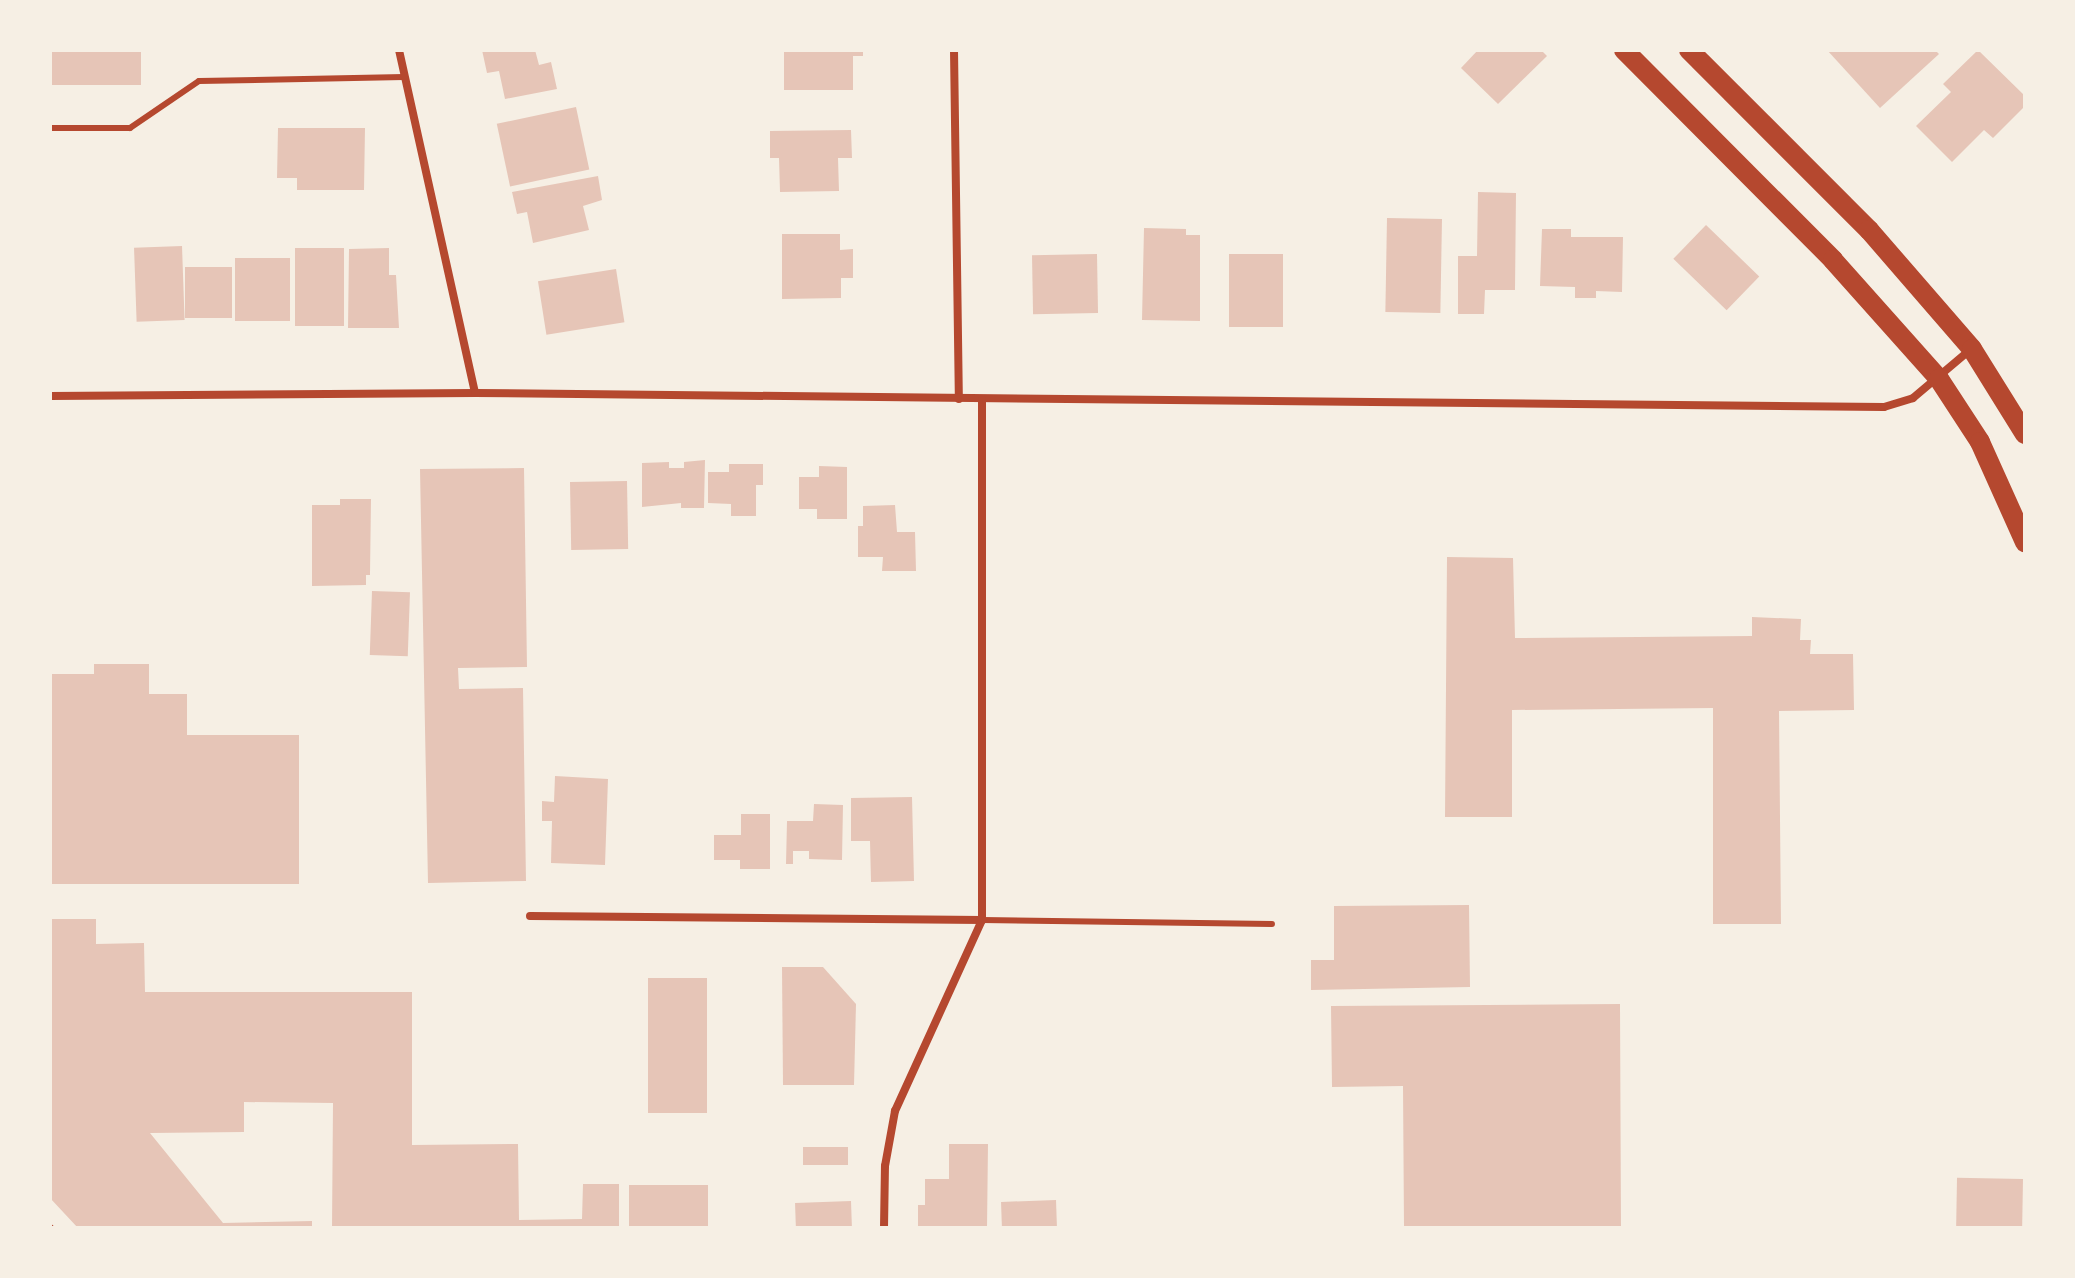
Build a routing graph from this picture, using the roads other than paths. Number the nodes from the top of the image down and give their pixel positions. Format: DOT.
graph roads {
  1 [pos="399,50"];
  2 [pos="954,50"];
  3 [pos="1624,50"];
  4 [pos="1689,50"];
  5 [pos="404,77"];
  6 [pos="50,128"];
  7 [pos="1972,349"];
  8 [pos="1939,379"];
  9 [pos="475,393"];
  10 [pos="50,396"];
  11 [pos="959,399"];
  12 [pos="982,400"];
  13 [pos="2023,425"];
  14 [pos="2025,542"];
  15 [pos="530,916"];
  16 [pos="982,920"];
  17 [pos="1272,924"];
  18 [pos="884,1228"];
  1 -- 5 [label="street"];
  2 -- 11 [label="street"];
  3 -- 8 [label="main road"];
  4 -- 7 [label="main road"];
  5 -- 6 [label="lane"];
  5 -- 9 [label="street"];
  7 -- 8 [label="street"];
  7 -- 13 [label="main road"];
  8 -- 12 [label="street"];
  8 -- 14 [label="main road"];
  9 -- 10 [label="street"];
  9 -- 11 [label="street"];
  11 -- 12 [label="street"];
  12 -- 16 [label="street"];
  15 -- 16 [label="street"];
  16 -- 17 [label="lane"];
  16 -- 18 [label="street"];
}
